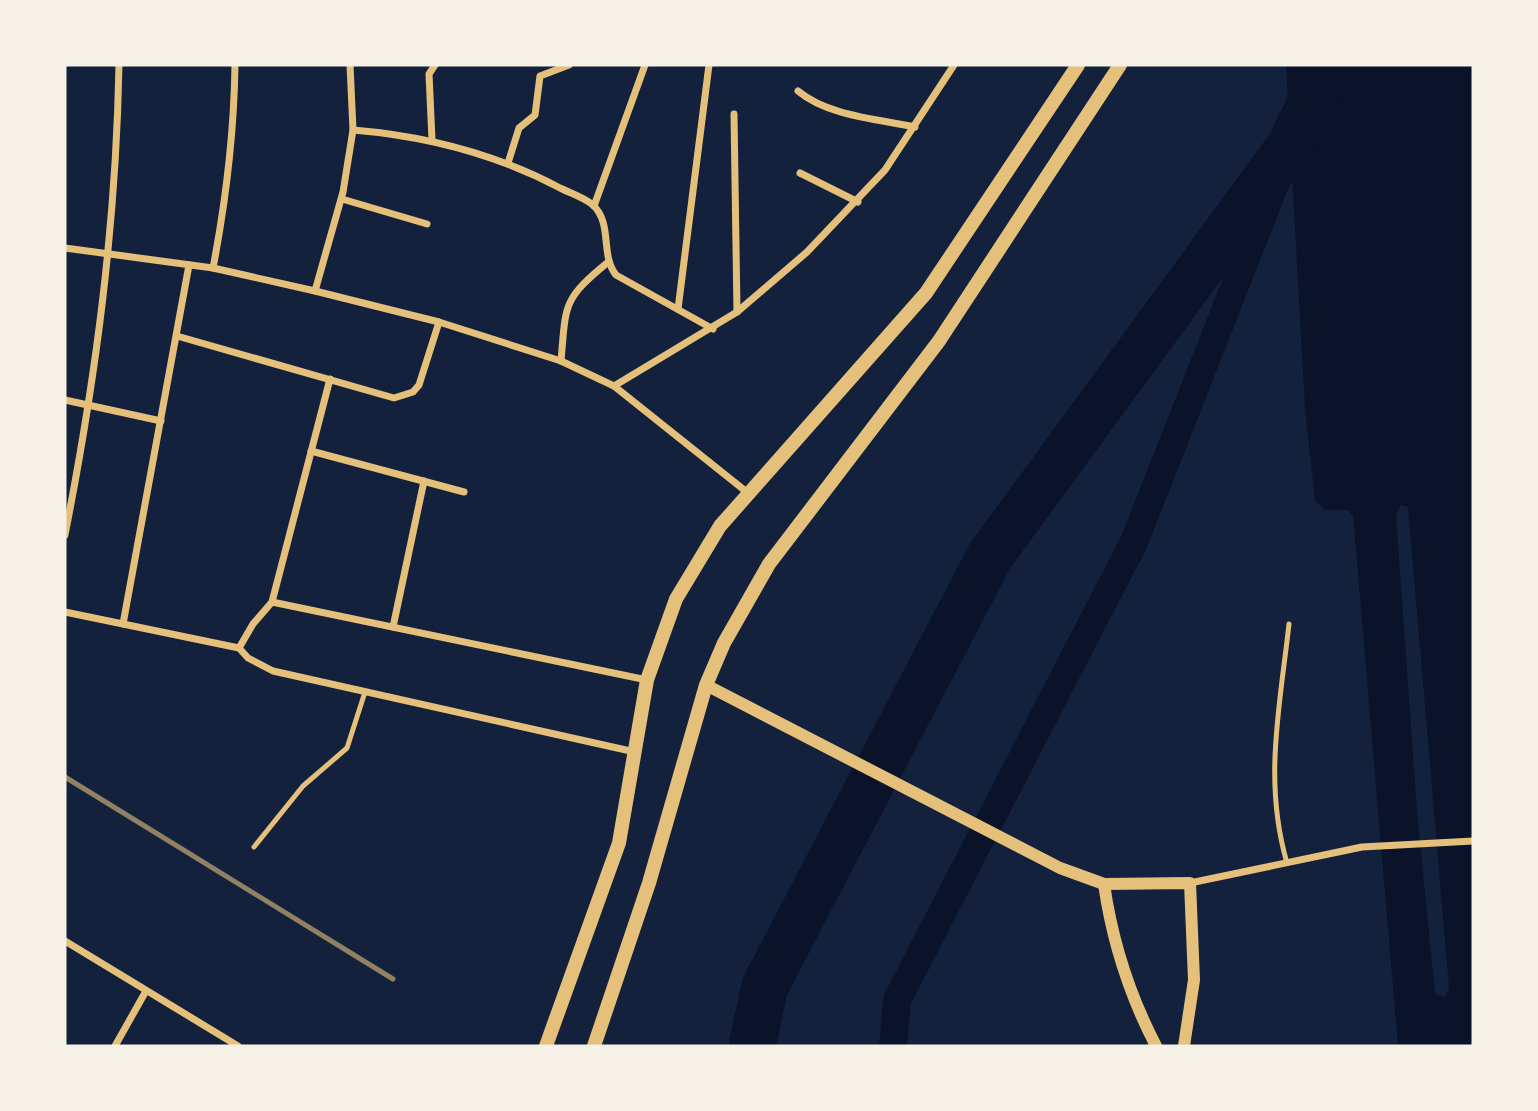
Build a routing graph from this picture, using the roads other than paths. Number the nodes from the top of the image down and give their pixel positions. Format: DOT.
graph roads {
  1 [pos="119,65"];
  2 [pos="235,65"];
  3 [pos="350,65"];
  4 [pos="435,65"];
  5 [pos="569,65"];
  6 [pos="645,65"];
  7 [pos="709,65"];
  8 [pos="954,65"];
  9 [pos="1078,65"];
  10 [pos="1120,65"];
  11 [pos="798,91"];
  12 [pos="734,114"];
  13 [pos="915,127"];
  14 [pos="353,130"];
  15 [pos="432,140"];
  16 [pos="508,163"];
  17 [pos="800,173"];
  18 [pos="342,199"];
  19 [pos="858,202"];
  20 [pos="594,206"];
  21 [pos="427,224"];
  22 [pos="65,248"];
  23 [pos="109,254"];
  24 [pos="607,264"];
  25 [pos="188,265"];
  26 [pos="213,268"];
  27 [pos="315,291"];
  28 [pos="678,309"];
  29 [pos="737,312"];
  30 [pos="439,322"];
  31 [pos="713,329"];
  32 [pos="177,336"];
  33 [pos="561,361"];
  34 [pos="330,379"];
  35 [pos="614,386"];
  36 [pos="65,400"];
  37 [pos="90,406"];
  38 [pos="161,421"];
  39 [pos="311,452"];
  40 [pos="424,481"];
  41 [pos="464,492"];
  42 [pos="748,493"];
  43 [pos="65,535"];
  44 [pos="272,602"];
  45 [pos="65,612"];
  46 [pos="123,624"];
  47 [pos="1289,624"];
  48 [pos="393,627"];
  49 [pos="239,648"];
  50 [pos="647,680"];
  51 [pos="706,685"];
  52 [pos="365,691"];
  53 [pos="635,752"];
  54 [pos="1473,841"];
  55 [pos="254,847"];
  56 [pos="1287,863"];
  57 [pos="1190,883"];
  58 [pos="1104,884"];
  59 [pos="65,941"];
  60 [pos="146,990"];
  61 [pos="115,1046"];
  62 [pos="237,1046"];
  63 [pos="546,1046"];
  64 [pos="594,1046"];
  65 [pos="1156,1046"];
  66 [pos="1184,1046"];
  1 -- 23 [label="street"];
  2 -- 26 [label="street"];
  3 -- 14 [label="street"];
  4 -- 15 [label="street"];
  5 -- 16 [label="street"];
  6 -- 20 [label="street"];
  7 -- 28 [label="street"];
  8 -- 13 [label="street"];
  9 -- 42 [label="main road"];
  10 -- 51 [label="main road"];
  11 -- 13 [label="street"];
  12 -- 29 [label="street"];
  13 -- 19 [label="street"];
  14 -- 15 [label="street"];
  14 -- 18 [label="street"];
  15 -- 16 [label="street"];
  16 -- 20 [label="street"];
  17 -- 19 [label="street"];
  18 -- 21 [label="street"];
  18 -- 27 [label="street"];
  19 -- 29 [label="street"];
  20 -- 24 [label="street"];
  22 -- 23 [label="street"];
  23 -- 25 [label="street"];
  23 -- 37 [label="street"];
  24 -- 28 [label="street"];
  24 -- 33 [label="street"];
  25 -- 26 [label="street"];
  25 -- 32 [label="street"];
  26 -- 27 [label="street"];
  27 -- 30 [label="street"];
  28 -- 31 [label="street"];
  29 -- 31 [label="street"];
  30 -- 33 [label="street"];
  30 -- 34 [label="street"];
  31 -- 35 [label="street"];
  32 -- 34 [label="street"];
  32 -- 38 [label="street"];
  33 -- 35 [label="street"];
  34 -- 39 [label="street"];
  35 -- 42 [label="street"];
  36 -- 37 [label="street"];
  37 -- 38 [label="street"];
  37 -- 43 [label="street"];
  38 -- 46 [label="street"];
  39 -- 40 [label="street"];
  39 -- 44 [label="street"];
  40 -- 41 [label="street"];
  40 -- 48 [label="street"];
  42 -- 50 [label="main road"];
  44 -- 48 [label="street"];
  44 -- 49 [label="street"];
  45 -- 46 [label="street"];
  46 -- 49 [label="street"];
  47 -- 56 [label="lane"];
  48 -- 50 [label="street"];
  49 -- 52 [label="street"];
  50 -- 53 [label="main road"];
  51 -- 58 [label="street"];
  51 -- 64 [label="main road"];
  52 -- 53 [label="street"];
  52 -- 55 [label="lane"];
  53 -- 63 [label="main road"];
  54 -- 56 [label="street"];
  56 -- 57 [label="street"];
  57 -- 58 [label="street"];
  57 -- 66 [label="street"];
  58 -- 65 [label="street"];
  59 -- 60 [label="street"];
  60 -- 61 [label="street"];
  60 -- 62 [label="street"];
}
